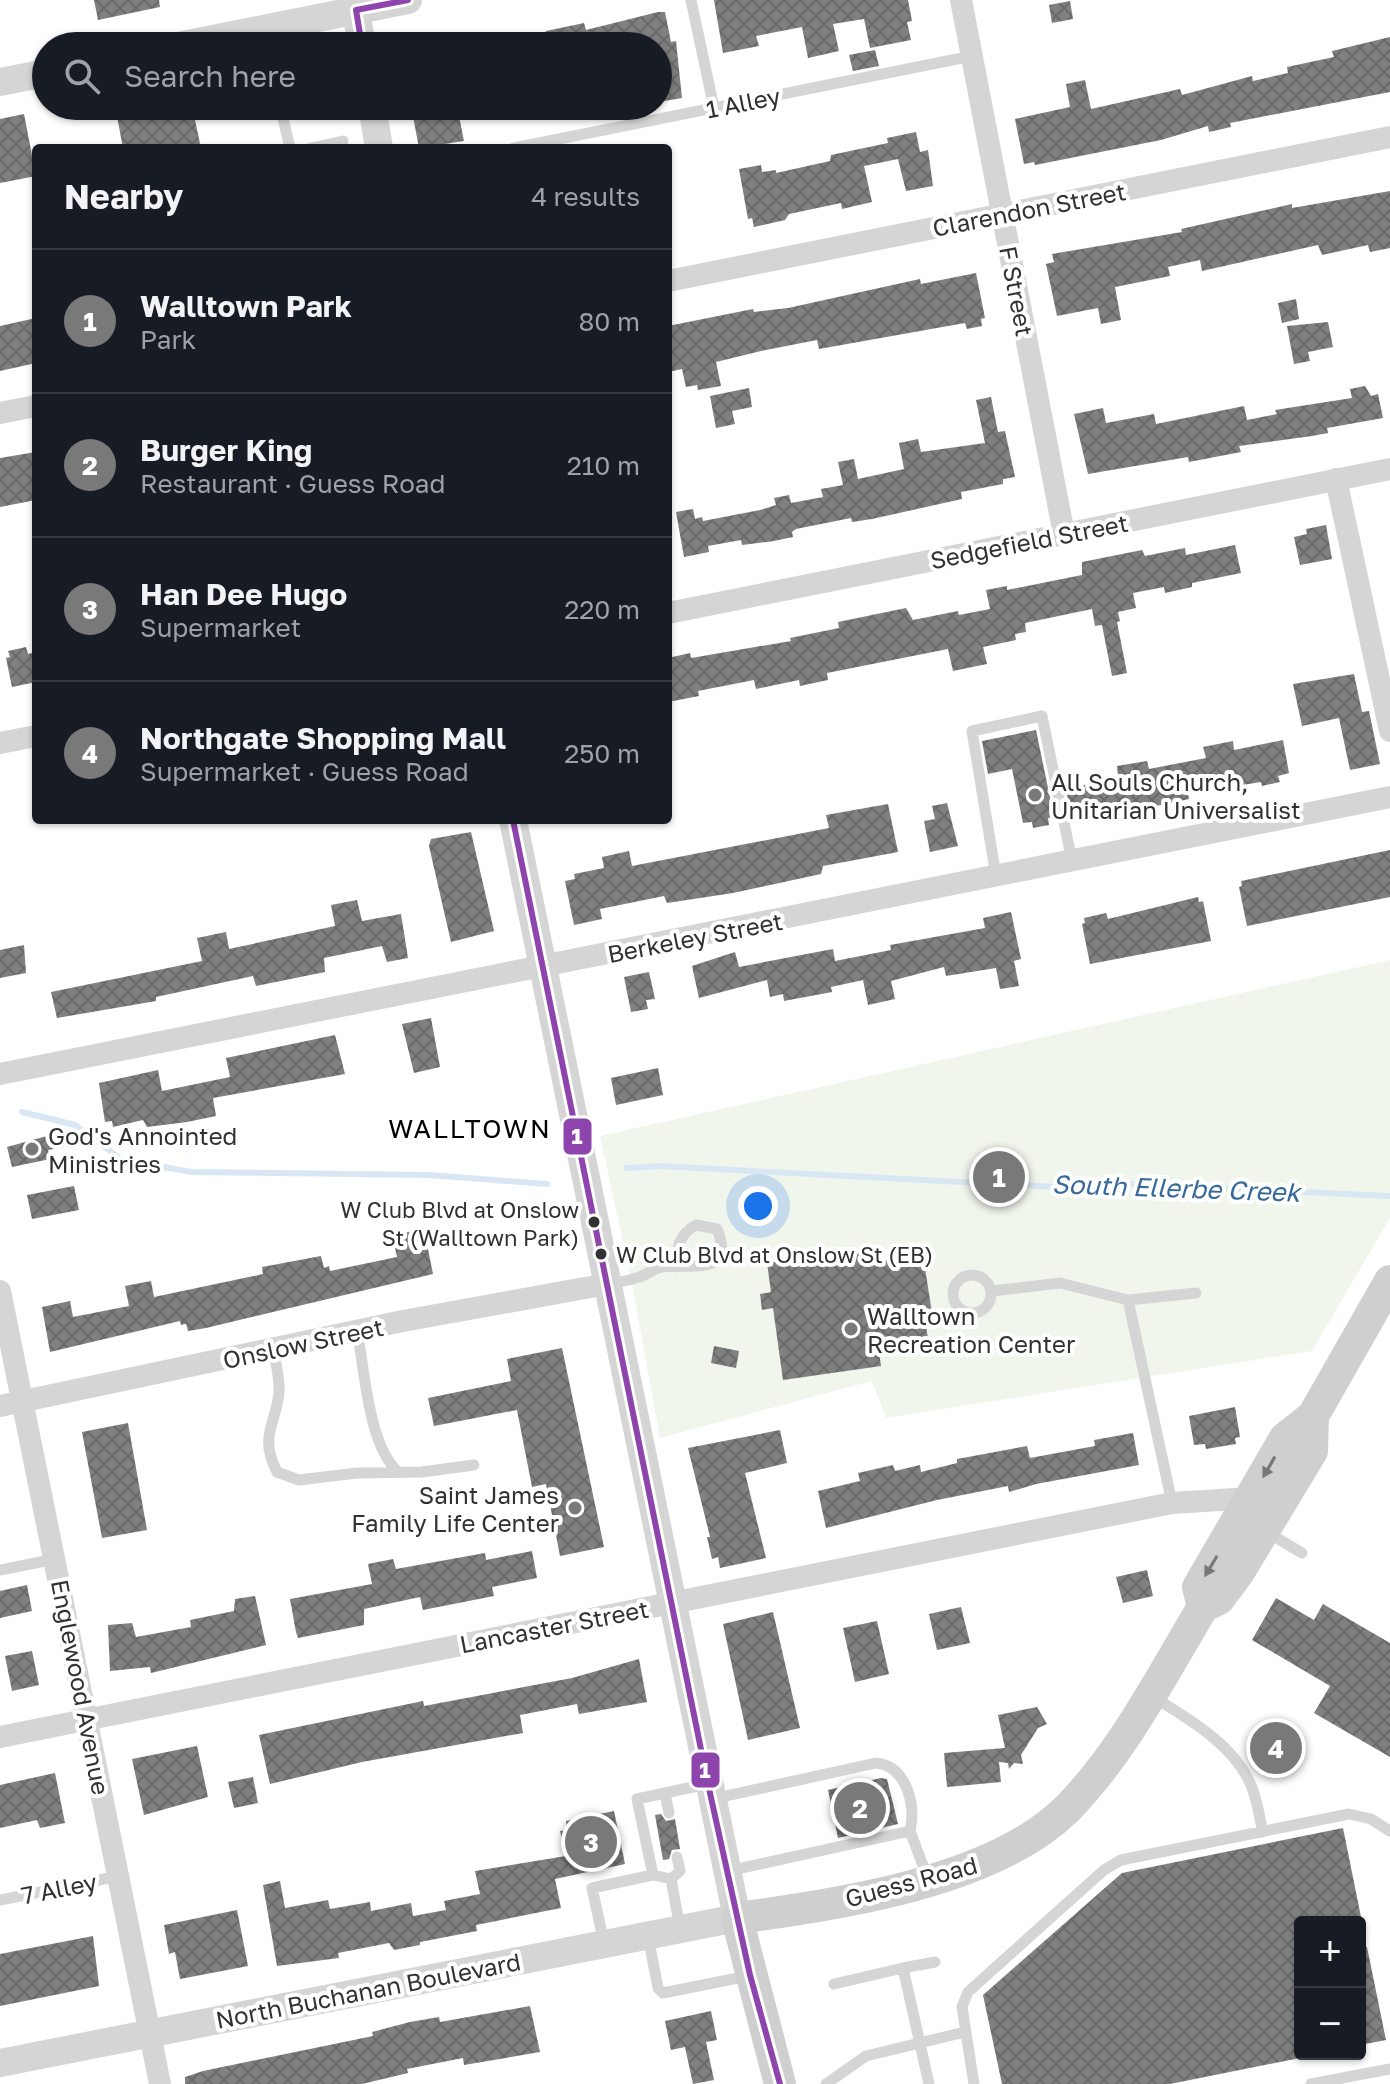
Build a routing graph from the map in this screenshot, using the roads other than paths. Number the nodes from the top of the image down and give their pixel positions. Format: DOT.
graph roads {
  1 [pos="408,0"];
  2 [pos="691,0"];
  3 [pos="961,0"];
  4 [pos="355,5"];
  5 [pos="280,32"];
  6 [pos="360,32"];
  7 [pos="972,56"];
  8 [pos="32,76"];
  9 [pos="0,82"];
  10 [pos="714,108"];
  11 [pos="672,116"];
  12 [pos="283,120"];
  13 [pos="292,120"];
  14 [pos="374,120"];
  15 [pos="654,120"];
  16 [pos="1390,137"];
  17 [pos="343,141"];
  18 [pos="289,144"];
  19 [pos="329,144"];
  20 [pos="378,144"];
  21 [pos="534,144"];
  22 [pos="1002,215"];
  23 [pos="672,280"];
  24 [pos="32,407"];
  25 [pos="0,413"];
  26 [pos="1390,469"];
  27 [pos="1336,479"];
  28 [pos="1064,534"];
  29 [pos="672,612"];
  30 [pos="1390,731"];
  31 [pos="32,737"];
  32 [pos="0,743"];
  33 [pos="1390,797"];
  34 [pos="514,824"];
  35 [pos="1072,861"];
  36 [pos="996,876"];
  37 [pos="542,968"];
  38 [pos="0,1074"];
  39 [pos="676,1267"];
  40 [pos="1390,1281"];
  41 [pos="607,1284"];
  42 [pos="0,1291"];
  43 [pos="992,1291"];
  44 [pos="1196,1293"];
  45 [pos="1128,1300"];
  46 [pos="357,1331"];
  47 [pos="273,1349"];
  48 [pos="23,1402"];
  49 [pos="0,1406"];
  50 [pos="1313,1416"];
  51 [pos="474,1465"];
  52 [pos="397,1471"];
  53 [pos="1251,1498"];
  54 [pos="1172,1503"];
  55 [pos="1264,1530"];
  56 [pos="1302,1553"];
  57 [pos="55,1559"];
  58 [pos="0,1570"];
  59 [pos="670,1602"];
  60 [pos="1203,1607"];
  61 [pos="1150,1695"];
  62 [pos="88,1719"];
  63 [pos="0,1737"];
  64 [pos="709,1792"];
  65 [pos="665,1794"];
  66 [pos="669,1813"];
  67 [pos="910,1831"];
  68 [pos="1390,1831"];
  69 [pos="1263,1832"];
  70 [pos="677,1857"];
  71 [pos="728,1871"];
  72 [pos="653,1875"];
  73 [pos="119,1876"];
  74 [pos="671,1879"];
  75 [pos="929,1881"];
  76 [pos="0,1900"];
  77 [pos="737,1918"];
  78 [pos="680,1930"];
  79 [pos="648,1936"];
  80 [pos="604,1944"];
  81 [pos="935,1962"];
  82 [pos="903,1968"];
  83 [pos="750,1975"];
  84 [pos="834,1984"];
  85 [pos="965,2032"];
  86 [pos="150,2034"];
  87 [pos="920,2043"];
  88 [pos="0,2063"];
  89 [pos="846,2069"];
  90 [pos="1390,2069"];
  91 [pos="160,2084"];
  92 [pos="780,2084"];
  93 [pos="826,2084"];
  94 [pos="850,2084"];
  95 [pos="929,2084"];
  96 [pos="974,2084"];
  97 [pos="1311,2084"];
  1 -- 4 [label="street"];
  2 -- 10 [label="lane"];
  3 -- 7 [label="street, F Street"];
  4 -- 5 [label="street"];
  4 -- 6 [label="street"];
  7 -- 10 [label="lane, 1 Alley"];
  7 -- 22 [label="street, F Street"];
  8 -- 9 [label="street"];
  10 -- 11 [label="lane, 1 Alley"];
  12 -- 18 [label="lane"];
  13 -- 18 [label="lane"];
  14 -- 20 [label="street"];
  15 -- 21 [label="lane, 1 Alley"];
  16 -- 22 [label="street, Clarendon Street"];
  17 -- 19 [label="lane"];
  22 -- 23 [label="street, Clarendon Street"];
  22 -- 28 [label="street, F Street"];
  24 -- 25 [label="street"];
  26 -- 27 [label="street, Sedgefield Street"];
  27 -- 28 [label="street, Sedgefield Street"];
  27 -- 30 [label="street"];
  28 -- 29 [label="street, Sedgefield Street"];
  31 -- 32 [label="street"];
  33 -- 35 [label="street, Berkeley Street"];
  34 -- 37 [label="street"];
  35 -- 36 [label="street, Berkeley Street"];
  35 -- 36 [label="lane"];
  36 -- 37 [label="street, Berkeley Street"];
  37 -- 38 [label="street, Berkeley Street"];
  37 -- 41 [label="street"];
  39 -- 39 [label="lane"];
  39 -- 41 [label="lane"];
  40 -- 50 [label="main road, Guess Road"];
  41 -- 46 [label="street, Onslow Street"];
  41 -- 59 [label="street"];
  42 -- 48 [label="street, Englewood Avenue"];
  43 -- 45 [label="lane"];
  44 -- 45 [label="lane"];
  45 -- 54 [label="lane"];
  46 -- 47 [label="street, Onslow Street"];
  46 -- 52 [label="lane"];
  47 -- 48 [label="street, Onslow Street"];
  47 -- 52 [label="lane"];
  48 -- 49 [label="street, Onslow Street"];
  48 -- 57 [label="street, Englewood Avenue"];
  50 -- 53 [label="main road, Guess Road, one-way"];
  50 -- 55 [label="main road, Guess Road"];
  51 -- 52 [label="lane"];
  53 -- 54 [label="street, Lancaster Street"];
  53 -- 60 [label="main road, Guess Road, one-way"];
  54 -- 59 [label="street, Lancaster Street"];
  55 -- 56 [label="lane"];
  55 -- 60 [label="main road, Guess Road"];
  57 -- 58 [label="lane"];
  57 -- 62 [label="street, Englewood Avenue"];
  59 -- 62 [label="street, Lancaster Street"];
  59 -- 64 [label="street"];
  60 -- 61 [label="main road, Guess Road"];
  61 -- 69 [label="lane"];
  61 -- 75 [label="main road, Guess Road"];
  62 -- 63 [label="street, Lancaster Street"];
  62 -- 73 [label="street, Englewood Avenue"];
  64 -- 65 [label="lane"];
  64 -- 67 [label="lane"];
  64 -- 71 [label="street"];
  65 -- 66 [label="lane"];
  65 -- 72 [label="lane"];
  67 -- 71 [label="lane"];
  67 -- 75 [label="lane"];
  68 -- 69 [label="lane"];
  69 -- 85 [label="lane"];
  70 -- 74 [label="lane"];
  71 -- 77 [label="street"];
  72 -- 74 [label="lane"];
  72 -- 80 [label="lane"];
  73 -- 76 [label="lane, 7 Alley"];
  73 -- 86 [label="street, Englewood Avenue"];
  74 -- 78 [label="lane"];
  75 -- 77 [label="main road, Guess Road"];
  77 -- 78 [label="street, North Buchanan Boulevard"];
  77 -- 83 [label="main road"];
  78 -- 79 [label="street, North Buchanan Boulevard"];
  79 -- 80 [label="street, North Buchanan Boulevard"];
  79 -- 83 [label="lane"];
  80 -- 86 [label="street, North Buchanan Boulevard"];
  81 -- 82 [label="lane"];
  82 -- 84 [label="lane"];
  82 -- 87 [label="lane"];
  83 -- 92 [label="main road"];
  85 -- 87 [label="lane"];
  85 -- 96 [label="lane"];
  86 -- 88 [label="street, North Buchanan Boulevard"];
  86 -- 91 [label="street, Englewood Avenue"];
  87 -- 89 [label="lane"];
  87 -- 95 [label="lane"];
  89 -- 93 [label="lane"];
  89 -- 94 [label="lane"];
  90 -- 97 [label="lane"];
}
